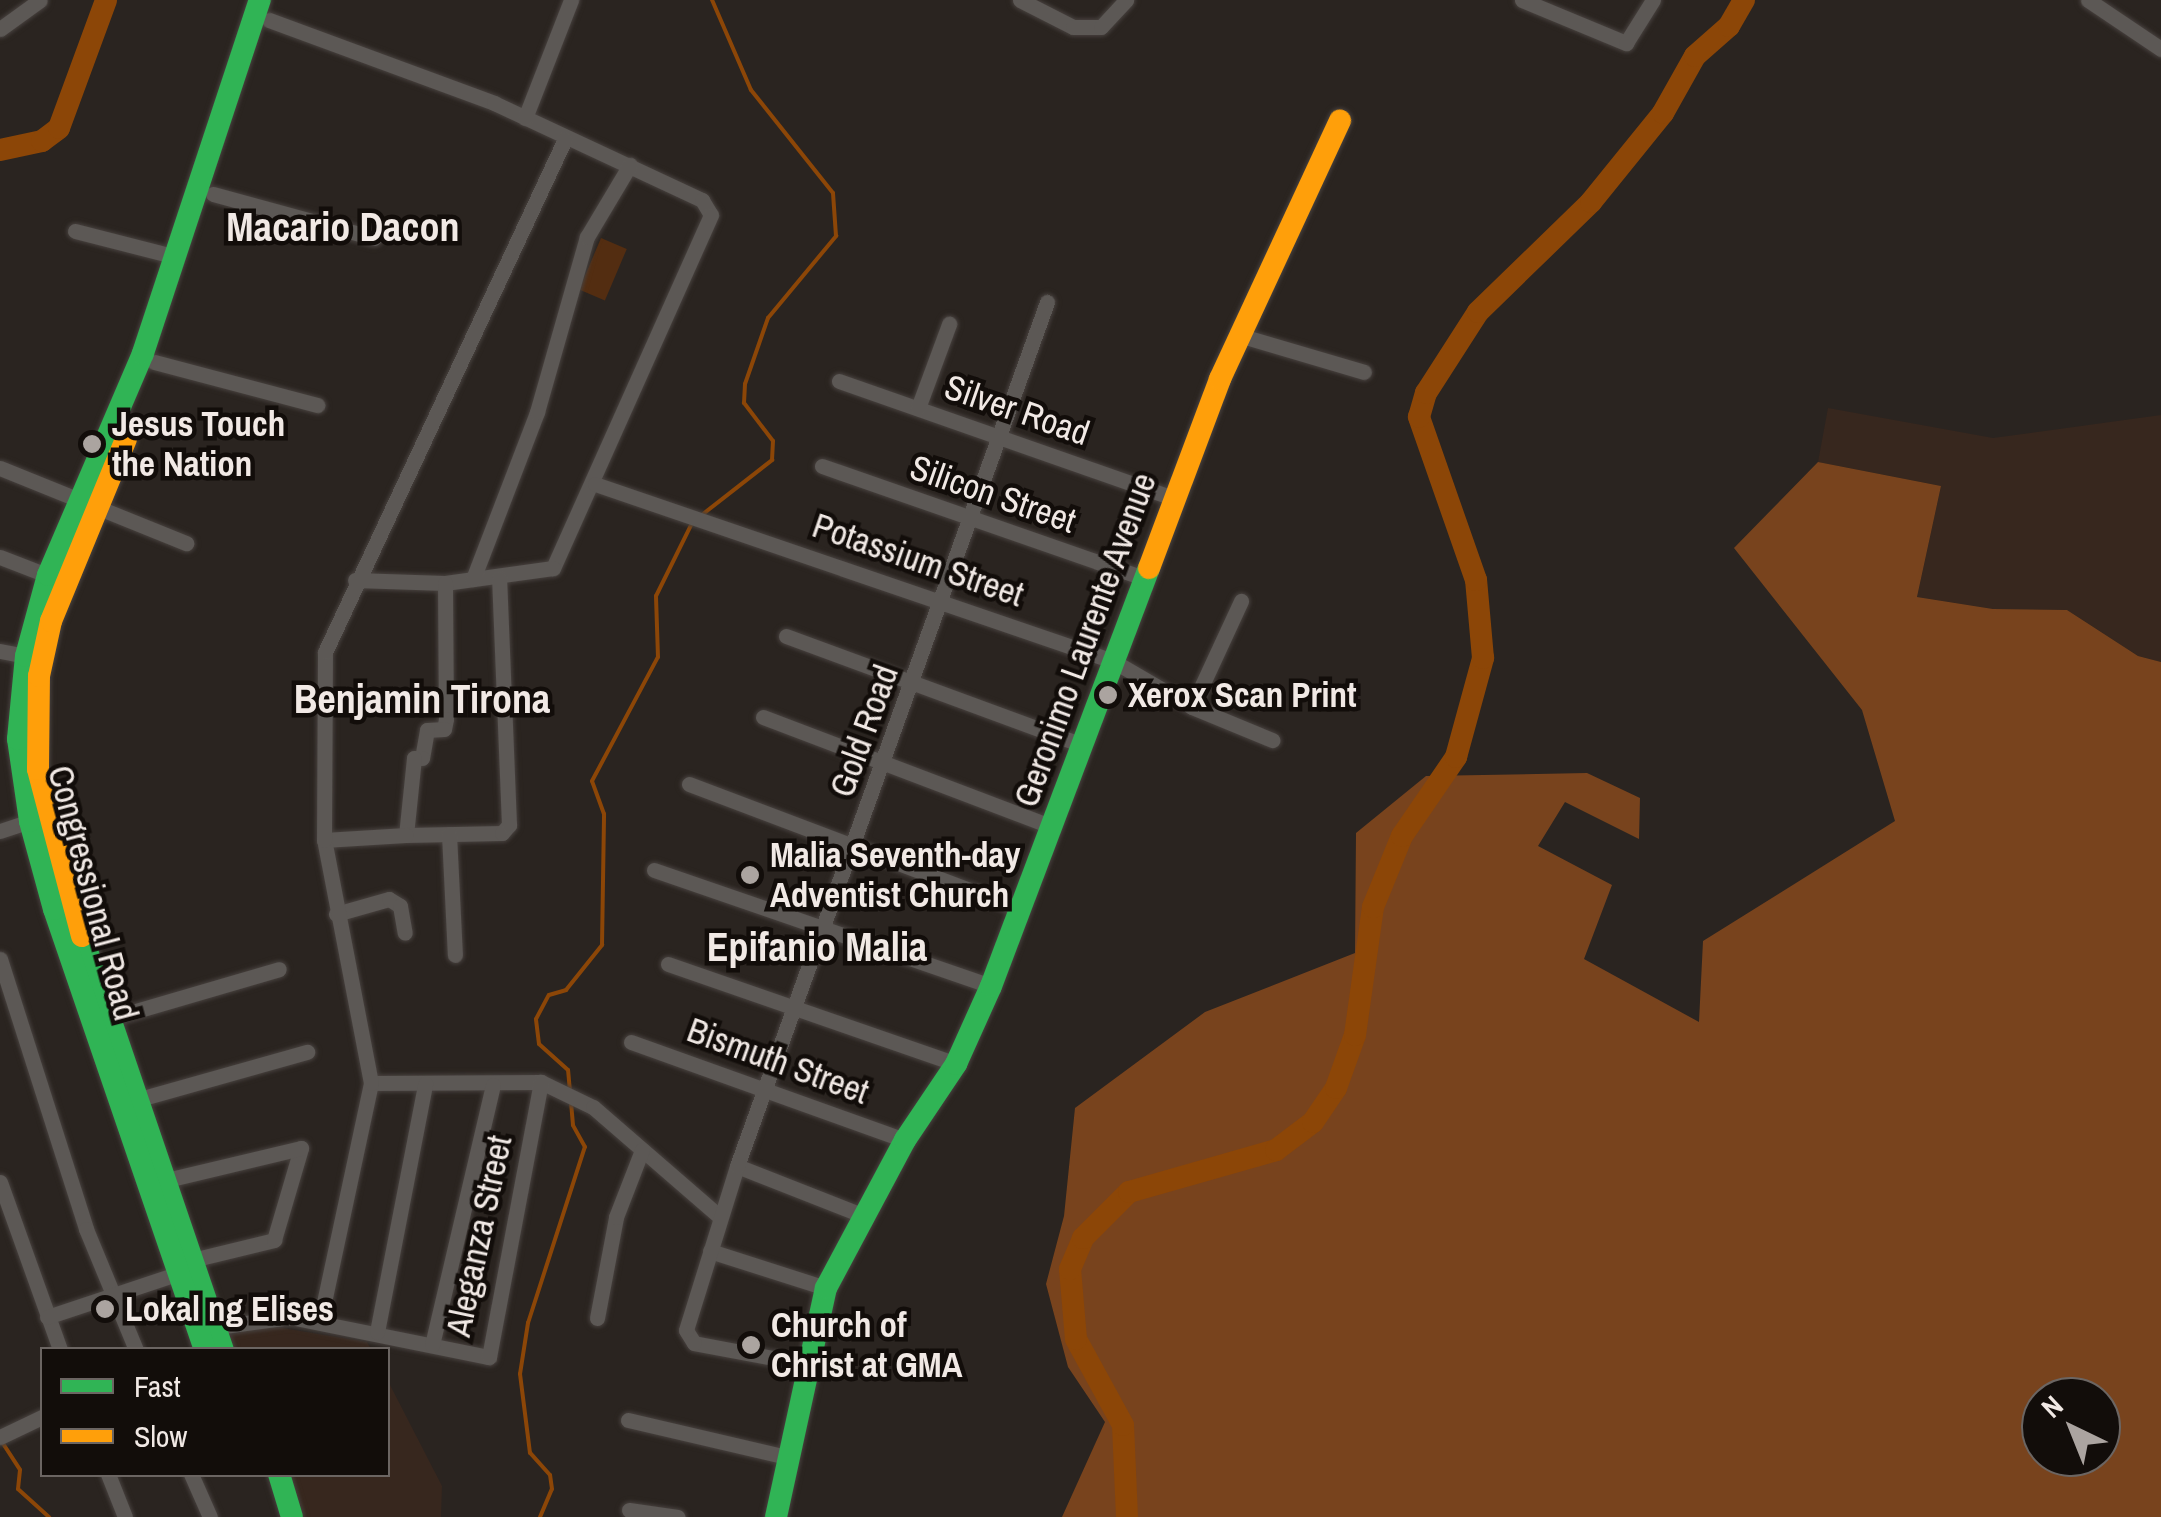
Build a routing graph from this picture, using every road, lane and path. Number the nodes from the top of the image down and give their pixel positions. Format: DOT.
graph roads {
  1 [pos="40,0"];
  2 [pos="570,0"];
  3 [pos="1020,0"];
  4 [pos="1126,0"];
  5 [pos="1654,0"];
  6 [pos="2088,0"];
  7 [pos="1530,2"];
  8 [pos="268,7"];
  9 [pos="0,29"];
  10 [pos="2161,48"];
  11 [pos="526,118"];
  12 [pos="1340,121"];
  13 [pos="565,139"];
  14 [pos="630,165"];
  15 [pos="213,194"];
  16 [pos="75,231"];
  17 [pos="374,238"];
  18 [pos="174,256"];
  19 [pos="1047,302"];
  20 [pos="949,324"];
  21 [pos="1242,336"];
  22 [pos="154,362"];
  23 [pos="1364,372"];
  24 [pos="839,381"];
  25 [pos="318,404"];
  26 [pos="918,408"];
  27 [pos="1000,434"];
  28 [pos="822,466"];
  29 [pos="0,468"];
  30 [pos="595,484"];
  31 [pos="1174,498"];
  32 [pos="91,501"];
  33 [pos="972,519"];
  34 [pos="186,543"];
  35 [pos="0,557"];
  36 [pos="56,578"];
  37 [pos="499,578"];
  38 [pos="1144,578"];
  39 [pos="473,579"];
  40 [pos="355,580"];
  41 [pos="445,583"];
  42 [pos="944,600"];
  43 [pos="1241,601"];
  44 [pos="786,636"];
  45 [pos="0,650"];
  46 [pos="1113,661"];
  47 [pos="29,669"];
  48 [pos="914,684"];
  49 [pos="1192,707"];
  50 [pos="762,717"];
  51 [pos="9,739"];
  52 [pos="1272,740"];
  53 [pos="1083,745"];
  54 [pos="884,763"];
  55 [pos="689,784"];
  56 [pos="38,819"];
  57 [pos="1053,827"];
  58 [pos="0,831"];
  59 [pos="449,834"];
  60 [pos="406,835"];
  61 [pos="324,840"];
  62 [pos="854,842"];
  63 [pos="654,870"];
  64 [pos="1019,909"];
  65 [pos="336,914"];
  66 [pos="405,932"];
  67 [pos="824,933"];
  68 [pos="454,955"];
  69 [pos="0,960"];
  70 [pos="668,964"];
  71 [pos="278,969"];
  72 [pos="991,986"];
  73 [pos="797,1006"];
  74 [pos="101,1022"];
  75 [pos="631,1042"];
  76 [pos="307,1052"];
  77 [pos="956,1064"];
  78 [pos="541,1082"];
  79 [pos="371,1083"];
  80 [pos="425,1084"];
  81 [pos="493,1085"];
  82 [pos="768,1086"];
  83 [pos="136,1100"];
  84 [pos="905,1140"];
  85 [pos="642,1150"];
  86 [pos="738,1166"];
  87 [pos="162,1180"];
  88 [pos="0,1182"];
  89 [pos="862,1214"];
  90 [pos="720,1218"];
  91 [pos="172,1235"];
  92 [pos="710,1251"];
  93 [pos="182,1268"];
  94 [pos="826,1288"];
  95 [pos="111,1295"];
  96 [pos="47,1317"];
  97 [pos="597,1318"];
  98 [pos="320,1321"];
  99 [pos="377,1332"];
  100 [pos="205,1336"];
  101 [pos="432,1345"];
  102 [pos="59,1347"];
  103 [pos="135,1347"];
  104 [pos="805,1364"];
  105 [pos="40,1417"];
  106 [pos="628,1420"];
  107 [pos="4,1435"];
  108 [pos="788,1457"];
  109 [pos="109,1477"];
  110 [pos="192,1477"];
  111 [pos="265,1477"];
  112 [pos="280,1477"];
  113 [pos="629,1510"];
  114 [pos="125,1517"];
  115 [pos="210,1517"];
  116 [pos="276,1517"];
  117 [pos="292,1517"];
  118 [pos="678,1517"];
  119 [pos="776,1517"];
  1 -- 9 [label="street"];
  2 -- 11 [label="street"];
  3 -- 4 [label="street"];
  5 -- 7 [label="street"];
  6 -- 10 [label="street"];
  8 -- 11 [label="street"];
  8 -- 15 [label="main road, Congressional Road"];
  8 -- 18 [label="main road, Congressional Road"];
  11 -- 13 [label="street"];
  12 -- 21 [label="main road, Geronimo Laurente Avenue"];
  13 -- 14 [label="street"];
  13 -- 40 [label="street"];
  14 -- 30 [label="street"];
  14 -- 39 [label="street"];
  15 -- 17 [label="street"];
  15 -- 22 [label="main road, Congressional Road"];
  16 -- 18 [label="street"];
  18 -- 32 [label="main road, Congressional Road"];
  19 -- 27 [label="street, Gold Road"];
  20 -- 26 [label="street"];
  21 -- 23 [label="street"];
  21 -- 31 [label="main road, Geronimo Laurente Avenue"];
  22 -- 25 [label="street"];
  22 -- 32 [label="main road, Congressional Road"];
  24 -- 26 [label="street, Silver Road"];
  26 -- 27 [label="street, Silver Road"];
  27 -- 31 [label="street, Silver Road"];
  27 -- 33 [label="street, Gold Road"];
  28 -- 33 [label="street, Silicon Street"];
  29 -- 32 [label="street"];
  30 -- 37 [label="street"];
  30 -- 42 [label="street, Potassium Street"];
  31 -- 38 [label="main road, Geronimo Laurente Avenue"];
  32 -- 34 [label="street"];
  32 -- 36 [label="main road, Congressional Road"];
  33 -- 38 [label="street, Silicon Street"];
  33 -- 42 [label="street, Gold Road"];
  35 -- 36 [label="street"];
  36 -- 47 [label="main road, Congressional Road"];
  37 -- 39 [label="street"];
  37 -- 59 [label="street"];
  38 -- 46 [label="main road, Geronimo Laurente Avenue"];
  39 -- 41 [label="street"];
  40 -- 41 [label="street"];
  40 -- 61 [label="street"];
  41 -- 60 [label="street"];
  42 -- 46 [label="street, Potassium Street"];
  42 -- 48 [label="street, Gold Road"];
  43 -- 49 [label="street"];
  44 -- 48 [label="street"];
  45 -- 47 [label="street"];
  46 -- 49 [label="street, Potassium Street"];
  46 -- 53 [label="main road, Geronimo Laurente Avenue"];
  47 -- 51 [label="main road, Congressional Road"];
  47 -- 56 [label="main road, Congressional Road"];
  48 -- 53 [label="street"];
  48 -- 54 [label="street, Gold Road"];
  49 -- 52 [label="street, Potassium Street"];
  50 -- 54 [label="street"];
  51 -- 56 [label="main road, Congressional Road"];
  53 -- 57 [label="main road, Geronimo Laurente Avenue"];
  54 -- 57 [label="street"];
  54 -- 62 [label="street, Gold Road"];
  55 -- 62 [label="street"];
  56 -- 58 [label="street"];
  56 -- 74 [label="main road, Congressional Road"];
  57 -- 64 [label="main road, Geronimo Laurente Avenue"];
  59 -- 60 [label="street"];
  59 -- 68 [label="street"];
  60 -- 61 [label="street"];
  61 -- 65 [label="street"];
  62 -- 64 [label="street"];
  62 -- 67 [label="street, Gold Road"];
  63 -- 67 [label="street"];
  64 -- 72 [label="main road, Geronimo Laurente Avenue"];
  65 -- 66 [label="street"];
  65 -- 79 [label="street"];
  67 -- 72 [label="street"];
  67 -- 73 [label="street, Gold Road"];
  69 -- 95 [label="street"];
  70 -- 73 [label="street"];
  71 -- 74 [label="street"];
  72 -- 77 [label="main road, Geronimo Laurente Avenue"];
  73 -- 77 [label="street"];
  73 -- 82 [label="street, Gold Road"];
  74 -- 83 [label="main road, Congressional Road"];
  74 -- 91 [label="main road, Congressional Road"];
  75 -- 82 [label="street, Bismuth Street"];
  76 -- 83 [label="street"];
  77 -- 84 [label="main road, Geronimo Laurente Avenue"];
  78 -- 81 [label="street"];
  78 -- 85 [label="street"];
  78 -- 101 [label="street, Aleganza Street"];
  79 -- 80 [label="street"];
  79 -- 98 [label="street"];
  80 -- 81 [label="street"];
  80 -- 99 [label="street"];
  81 -- 101 [label="street"];
  82 -- 84 [label="street, Bismuth Street"];
  82 -- 86 [label="street, Gold Road"];
  83 -- 87 [label="main road, Congressional Road"];
  84 -- 89 [label="main road, Geronimo Laurente Avenue"];
  85 -- 90 [label="street"];
  85 -- 97 [label="street"];
  86 -- 89 [label="street"];
  86 -- 90 [label="street, Gold Road"];
  87 -- 91 [label="main road, Congressional Road"];
  87 -- 93 [label="street"];
  88 -- 96 [label="street"];
  89 -- 94 [label="main road, Geronimo Laurente Avenue"];
  90 -- 92 [label="street, Gold Road"];
  91 -- 93 [label="main road, Congressional Road"];
  92 -- 94 [label="street"];
  92 -- 104 [label="street"];
  93 -- 95 [label="street"];
  93 -- 100 [label="main road, Congressional Road"];
  94 -- 104 [label="main road, Geronimo Laurente Avenue"];
  95 -- 96 [label="street"];
  95 -- 103 [label="street"];
  96 -- 102 [label="street"];
  98 -- 99 [label="street, Aleganza Street"];
  98 -- 100 [label="street, Aleganza Street"];
  99 -- 101 [label="street, Aleganza Street"];
  104 -- 108 [label="main road, Geronimo Laurente Avenue"];
  105 -- 107 [label="street"];
  106 -- 108 [label="street"];
  108 -- 119 [label="main road, Geronimo Laurente Avenue"];
  109 -- 114 [label="street"];
  110 -- 115 [label="street"];
  111 -- 116 [label="main road"];
  112 -- 117 [label="main road"];
  113 -- 118 [label="street"];
}
